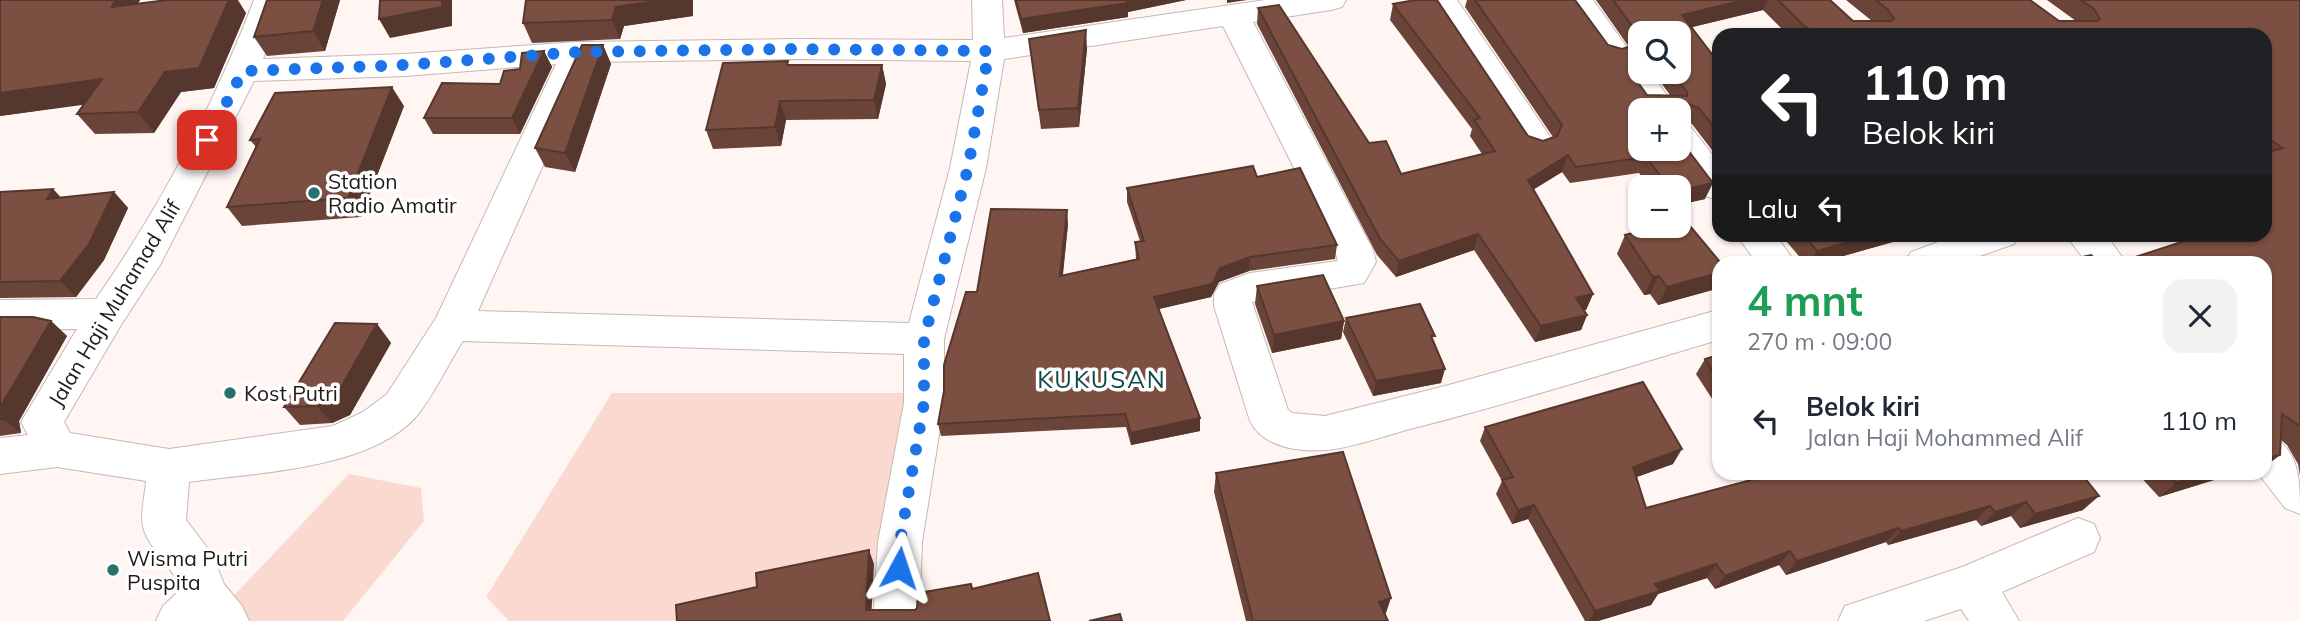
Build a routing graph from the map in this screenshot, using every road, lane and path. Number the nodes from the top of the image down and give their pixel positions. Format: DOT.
graph roads {
  1 [pos="269,0"];
  2 [pos="987,0"];
  3 [pos="1331,0"];
  4 [pos="1441,0"];
  5 [pos="1577,0"];
  6 [pos="1233,15"];
  7 [pos="989,51"];
  8 [pos="578,52"];
  9 [pos="1615,53"];
  10 [pos="243,71"];
  11 [pos="1538,143"];
  12 [pos="1691,151"];
  13 [pos="1712,179"];
  14 [pos="1760,242"];
  15 [pos="1979,242"];
  16 [pos="2091,242"];
  17 [pos="1771,256"];
  18 [pos="1940,256"];
  19 [pos="2102,256"];
  20 [pos="107,314"];
  21 [pos="0,316"];
  22 [pos="452,325"];
  23 [pos="1712,327"];
  24 [pos="924,339"];
  25 [pos="57,449"];
  26 [pos="0,456"];
  27 [pos="2272,460"];
  28 [pos="169,467"];
  29 [pos="2300,495"];
  30 [pos="2078,538"];
  31 [pos="1970,585"];
  32 [pos="204,613"];
  33 [pos="896,621"];
  34 [pos="1861,621"];
  35 [pos="1996,621"];
  1 -- 10 [label="street, Jalan Haji Muhamad Alif"];
  2 -- 7 [label="street"];
  3 -- 6 [label="street"];
  4 -- 11 [label="street"];
  5 -- 9 [label="street"];
  6 -- 7 [label="street"];
  6 -- 23 [label="street"];
  7 -- 8 [label="street"];
  7 -- 24 [label="street"];
  8 -- 10 [label="street"];
  8 -- 22 [label="street"];
  10 -- 20 [label="street, Jalan Haji Muhamad Alif"];
  12 -- 13 [label="street"];
  14 -- 17 [label="street"];
  15 -- 18 [label="street"];
  16 -- 19 [label="street"];
  20 -- 21 [label="street"];
  20 -- 25 [label="street, Jalan Haji Muhamad Alif"];
  22 -- 24 [label="street"];
  22 -- 28 [label="street"];
  24 -- 33 [label="street"];
  25 -- 26 [label="street"];
  25 -- 28 [label="street"];
  27 -- 29 [label="street"];
  28 -- 32 [label="street"];
  30 -- 31 [label="street"];
  31 -- 34 [label="street"];
  31 -- 35 [label="street"];
}
